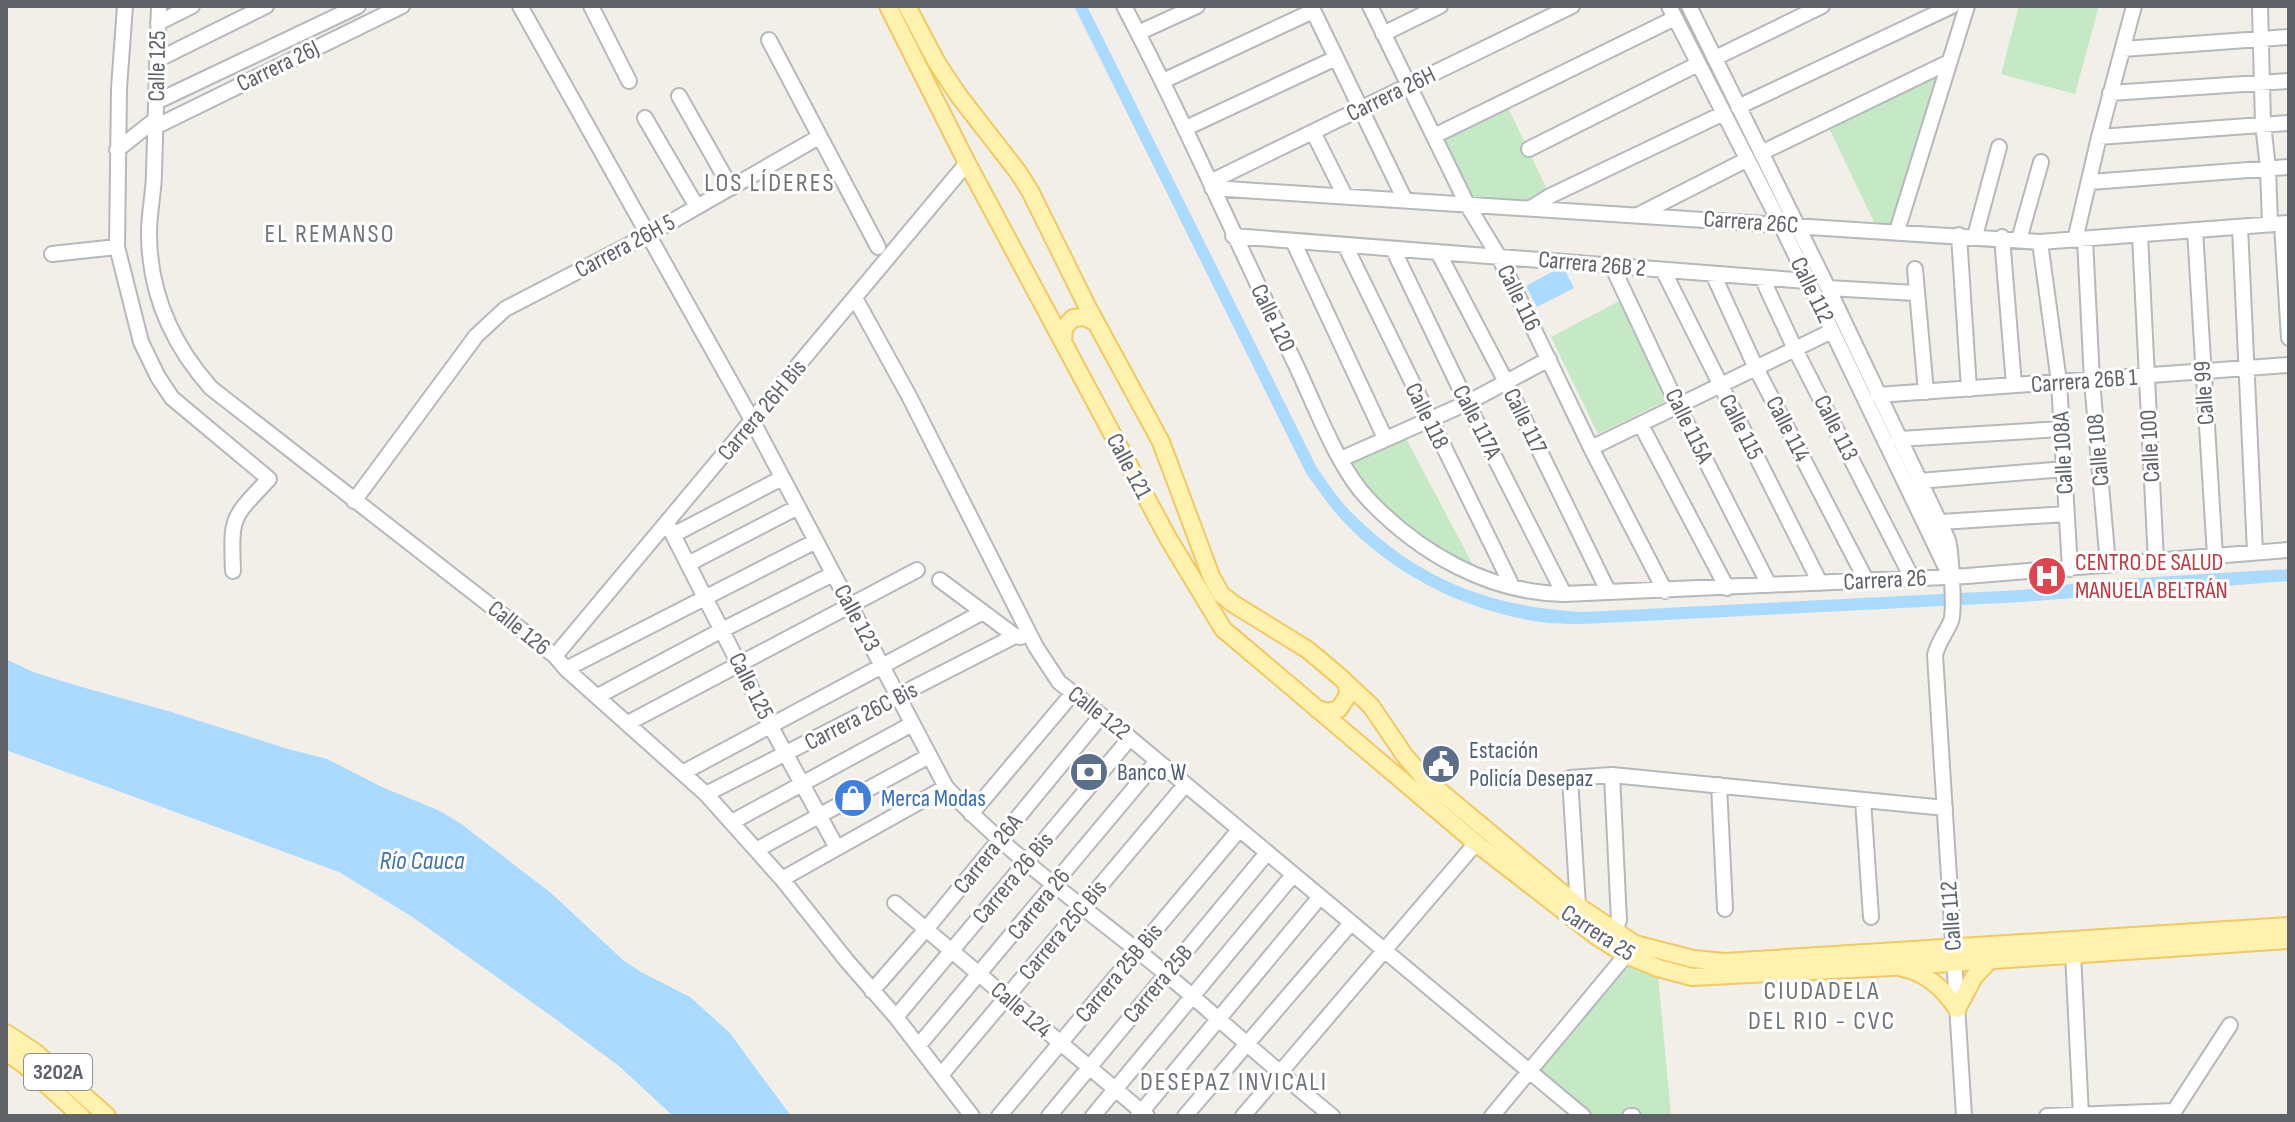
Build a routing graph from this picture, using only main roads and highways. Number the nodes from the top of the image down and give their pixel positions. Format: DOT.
graph roads {
  1 [pos="888,6"];
  2 [pos="907,6"];
  3 [pos="1096,323"];
  4 [pos="1063,341"];
  5 [pos="1347,684"];
  6 [pos="1317,709"];
  7 [pos="1481,837"];
  8 [pos="2289,926"];
  9 [pos="2289,940"];
  10 [pos="1953,954"];
  11 [pos="1991,959"];
  12 [pos="1892,967"];
  13 [pos="6,1033"];
  14 [pos="6,1052"];
  15 [pos="81,1116"];
  16 [pos="107,1116"];
  1 -- 4 [label="main road, Calle 121"];
  2 -- 3 [label="main road, Calle 121"];
  3 -- 4 [label="main road"];
  3 -- 5 [label="main road, Calle 121"];
  4 -- 6 [label="main road, Calle 121"];
  5 -- 6 [label="main road"];
  5 -- 7 [label="main road, Calle 121"];
  6 -- 7 [label="main road, Calle 121"];
  7 -- 10 [label="main road, Carrera 25"];
  7 -- 12 [label="main road, Carrera 25"];
  8 -- 10 [label="main road, Carrera 25"];
  9 -- 11 [label="main road, Carrera 25"];
  10 -- 11 [label="main road, Carrera 25"];
  10 -- 12 [label="main road, Carrera 25"];
  11 -- 12 [label="main road"];
  13 -- 16 [label="main road, 3202A"];
  14 -- 15 [label="main road, 3202A"];
}
